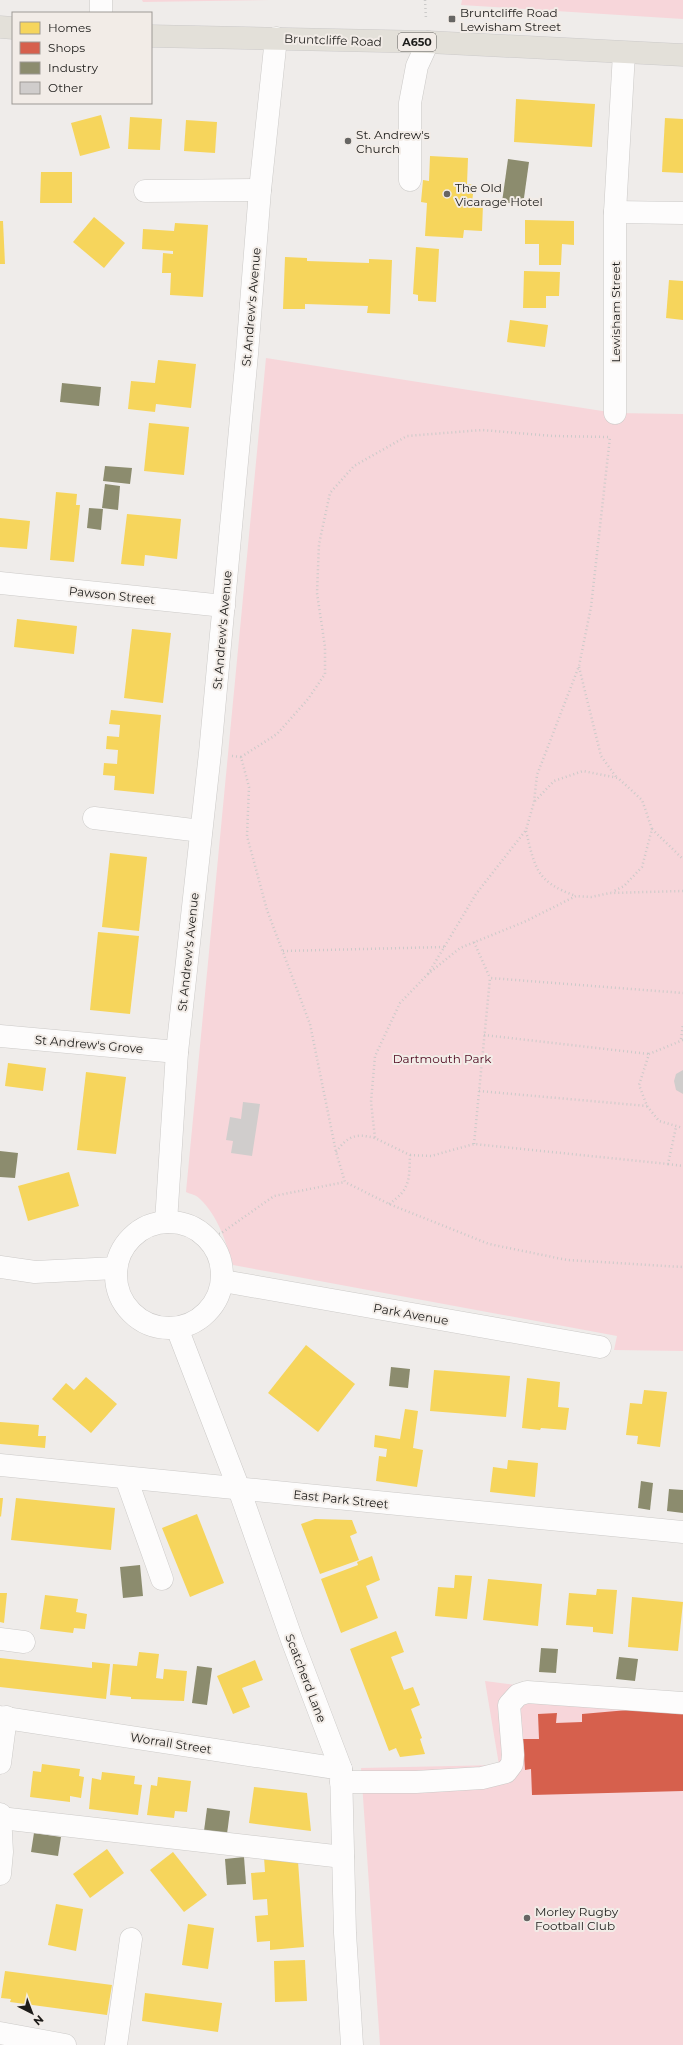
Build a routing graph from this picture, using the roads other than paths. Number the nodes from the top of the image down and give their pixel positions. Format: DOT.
graph roads {
  1 [pos="101,0"];
  2 [pos="101,12"];
  3 [pos="0,27"];
  4 [pos="12,28"];
  5 [pos="152,36"];
  6 [pos="276,38"];
  7 [pos="428,42"];
  8 [pos="624,53"];
  9 [pos="683,55"];
  10 [pos="410,180"];
  11 [pos="260,190"];
  12 [pos="145,191"];
  13 [pos="615,212"];
  14 [pos="683,213"];
  15 [pos="615,413"];
  16 [pos="0,583"];
  17 [pos="224,606"];
  18 [pos="94,818"];
  19 [pos="201,831"];
  20 [pos="0,1036"];
  21 [pos="177,1052"];
  22 [pos="166,1222"];
  23 [pos="0,1267"];
  24 [pos="116,1268"];
  25 [pos="222,1281"];
  26 [pos="177,1328"];
  27 [pos="600,1347"];
  28 [pos="0,1465"];
  29 [pos="126,1478"];
  30 [pos="239,1489"];
  31 [pos="683,1532"];
  32 [pos="162,1579"];
  33 [pos="0,1639"];
  34 [pos="24,1642"];
  35 [pos="683,1703"];
  36 [pos="3,1717"];
  37 [pos="0,1763"];
  38 [pos="341,1776"];
  39 [pos="0,1814"];
  40 [pos="0,1818"];
  41 [pos="1,1844"];
  42 [pos="343,1857"];
  43 [pos="0,1874"];
  44 [pos="131,1939"];
  45 [pos="0,2033"];
  46 [pos="65,2045"];
  47 [pos="116,2045"];
  48 [pos="352,2045"];
  1 -- 2 [label="street"];
  3 -- 4 [label="main road"];
  5 -- 6 [label="main road, Bruntcliffe Road / A650"];
  6 -- 7 [label="main road, Bruntcliffe Road / A650"];
  6 -- 11 [label="street, St Andrew's Avenue"];
  7 -- 8 [label="main road, Bruntcliffe Road / A650"];
  7 -- 10 [label="street"];
  8 -- 9 [label="main road, Bruntcliffe Road / A650"];
  8 -- 13 [label="street, Lewisham Street"];
  11 -- 12 [label="street"];
  11 -- 17 [label="street, St Andrew's Avenue"];
  13 -- 14 [label="street"];
  13 -- 15 [label="street, Lewisham Street"];
  16 -- 17 [label="street, Pawson Street"];
  17 -- 19 [label="street, St Andrew's Avenue"];
  18 -- 19 [label="street"];
  19 -- 21 [label="street, St Andrew's Avenue"];
  20 -- 21 [label="street, St Andrew's Grove"];
  21 -- 22 [label="street, St Andrew's Avenue"];
  22 -- 24 [label="street"];
  22 -- 25 [label="street"];
  23 -- 24 [label="street"];
  24 -- 26 [label="street"];
  25 -- 26 [label="street"];
  25 -- 27 [label="street, Park Avenue"];
  26 -- 30 [label="street, Scatcherd Lane"];
  28 -- 29 [label="street, East Park Street"];
  29 -- 30 [label="street, East Park Street"];
  29 -- 32 [label="street"];
  30 -- 31 [label="street, East Park Street"];
  30 -- 38 [label="street, Scatcherd Lane"];
  33 -- 34 [label="street"];
  35 -- 38 [label="street, Worrall Street"];
  36 -- 37 [label="street"];
  36 -- 38 [label="street, Worrall Street"];
  38 -- 42 [label="street, Scatcherd Lane"];
  39 -- 40 [label="street"];
  40 -- 41 [label="street"];
  40 -- 42 [label="street"];
  41 -- 43 [label="street"];
  42 -- 48 [label="street, Scatcherd Lane"];
  44 -- 47 [label="street"];
  45 -- 46 [label="street"];
}
